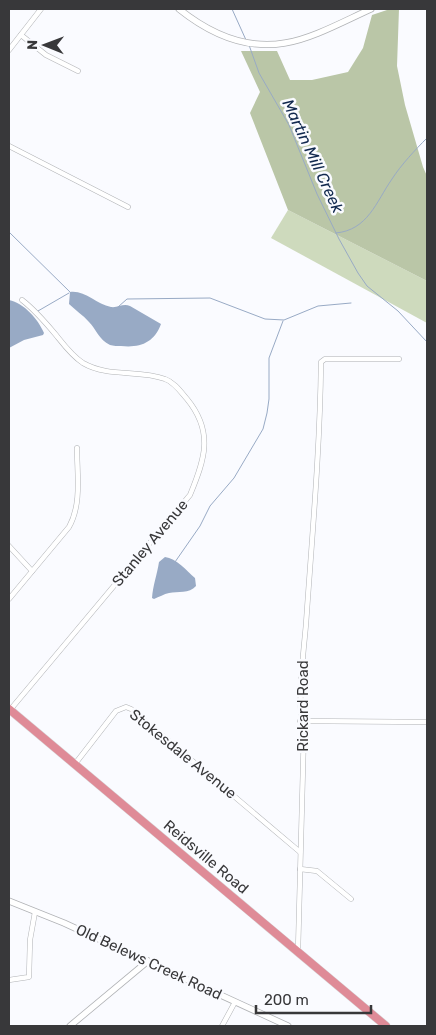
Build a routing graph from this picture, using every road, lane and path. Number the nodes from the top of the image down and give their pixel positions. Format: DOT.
graph roads {
  1 [pos="41,9"];
  2 [pos="178,9"];
  3 [pos="371,9"];
  4 [pos="20,35"];
  5 [pos="9,50"];
  6 [pos="78,71"];
  7 [pos="9,146"];
  8 [pos="128,207"];
  9 [pos="22,300"];
  10 [pos="399,359"];
  11 [pos="77,448"];
  12 [pos="9,546"];
  13 [pos="32,571"];
  14 [pos="9,599"];
  15 [pos="9,709"];
  16 [pos="300,721"];
  17 [pos="427,722"];
  18 [pos="75,764"];
  19 [pos="300,852"];
  20 [pos="300,869"];
  21 [pos="351,899"];
  22 [pos="9,901"];
  23 [pos="35,912"];
  24 [pos="298,952"];
  25 [pos="148,961"];
  26 [pos="9,980"];
  27 [pos="235,1002"];
  28 [pos="72,1026"];
  29 [pos="222,1026"];
  30 [pos="288,1026"];
  31 [pos="386,1026"];
  1 -- 4 [label="street"];
  2 -- 3 [label="street"];
  4 -- 5 [label="street"];
  4 -- 6 [label="street"];
  7 -- 8 [label="street"];
  9 -- 15 [label="street, Stanley Avenue"];
  10 -- 16 [label="street, Rickard Road"];
  11 -- 13 [label="street"];
  12 -- 13 [label="street"];
  13 -- 14 [label="street"];
  15 -- 18 [label="highway, Reidsville Road"];
  16 -- 17 [label="street"];
  16 -- 19 [label="street, Rickard Road"];
  18 -- 19 [label="street, Stokesdale Avenue"];
  18 -- 24 [label="highway, Reidsville Road"];
  19 -- 20 [label="street, Rickard Road"];
  20 -- 21 [label="street"];
  20 -- 24 [label="street, Rickard Road"];
  22 -- 23 [label="street, Old Belews Creek Road"];
  23 -- 25 [label="street, Old Belews Creek Road"];
  23 -- 26 [label="street"];
  24 -- 31 [label="highway, Reidsville Road"];
  25 -- 27 [label="street, Old Belews Creek Road"];
  25 -- 28 [label="street"];
  27 -- 29 [label="street"];
  27 -- 30 [label="street, Old Belews Creek Road"];
}
